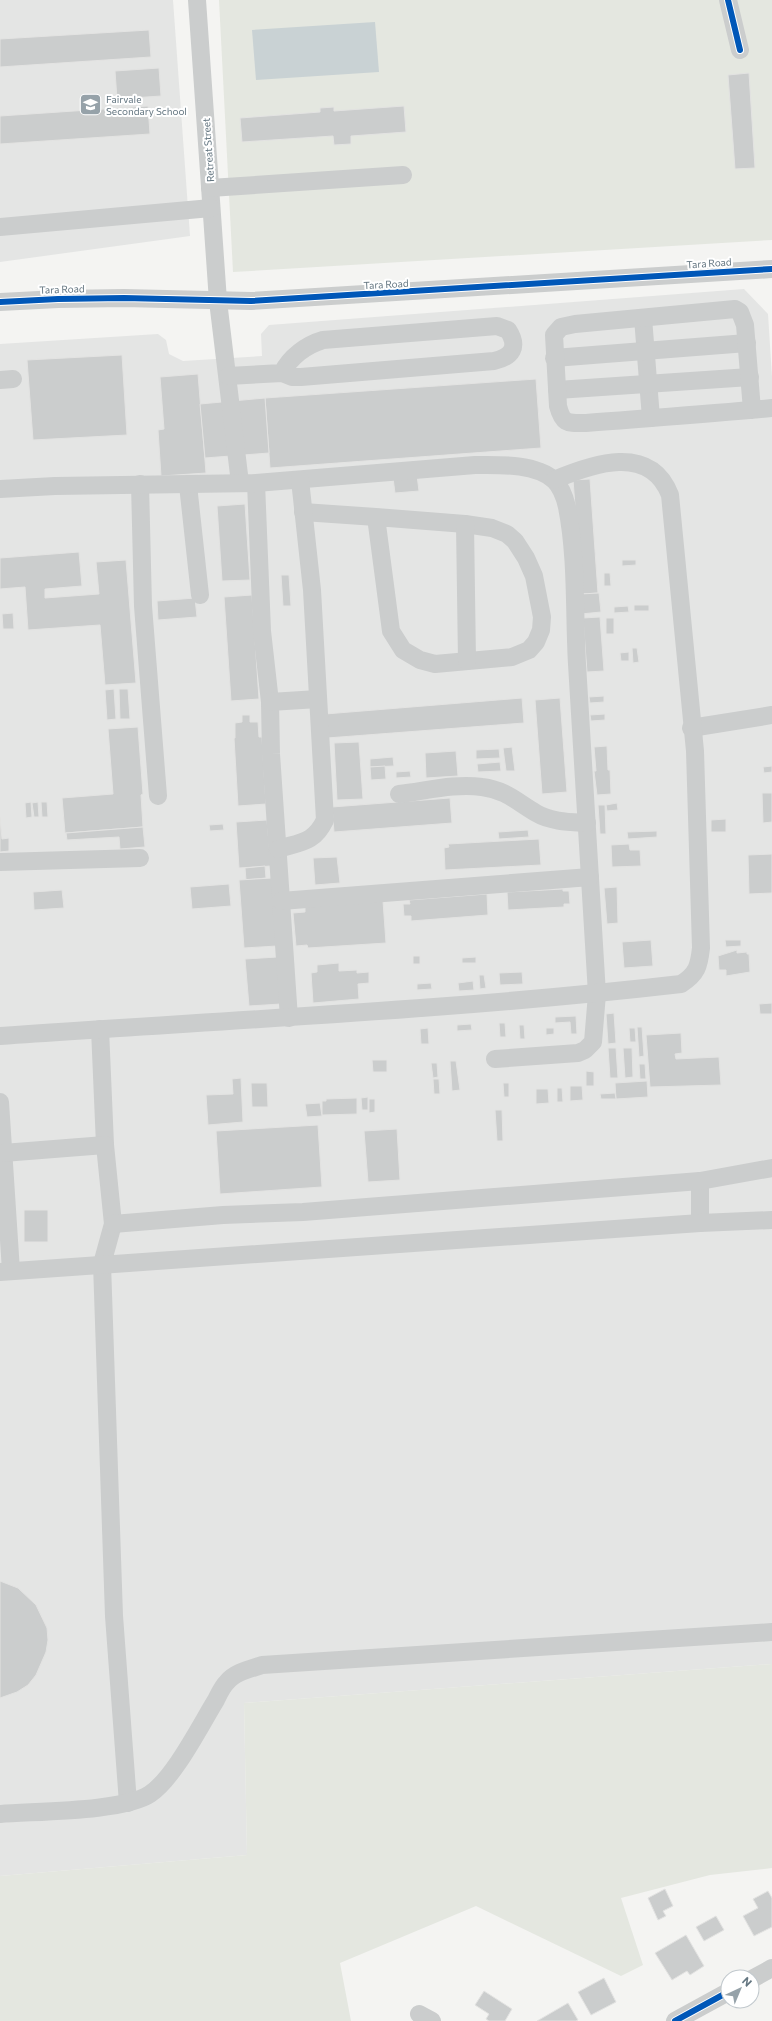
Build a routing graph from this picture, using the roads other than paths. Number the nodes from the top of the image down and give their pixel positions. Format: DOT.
graph roads {
  1 [pos="197,0"];
  2 [pos="728,0"];
  3 [pos="740,50"];
  4 [pos="402,175"];
  5 [pos="210,188"];
  6 [pos="212,208"];
  7 [pos="0,227"];
  8 [pos="772,269"];
  9 [pos="218,301"];
  10 [pos="0,302"];
  11 [pos="643,318"];
  12 [pos="747,343"];
  13 [pos="645,352"];
  14 [pos="554,358"];
  15 [pos="282,373"];
  16 [pos="228,376"];
  17 [pos="750,377"];
  18 [pos="648,384"];
  19 [pos="557,390"];
  20 [pos="772,408"];
  21 [pos="752,410"];
  22 [pos="650,418"];
  23 [pos="300,480"];
  24 [pos="554,480"];
  25 [pos="248,483"];
  26 [pos="140,484"];
  27 [pos="188,485"];
  28 [pos="0,489"];
  29 [pos="304,512"];
  30 [pos="376,517"];
  31 [pos="465,524"];
  32 [pos="200,595"];
  33 [pos="467,661"];
  34 [pos="318,699"];
  35 [pos="270,702"];
  36 [pos="772,715"];
  37 [pos="691,728"];
  38 [pos="399,794"];
  39 [pos="158,796"];
  40 [pos="587,823"];
  41 [pos="278,849"];
  42 [pos="140,858"];
  43 [pos="0,862"];
  44 [pos="590,877"];
  45 [pos="281,901"];
  46 [pos="597,994"];
  47 [pos="290,1018"];
  48 [pos="100,1029"];
  49 [pos="0,1036"];
  50 [pos="495,1059"];
  51 [pos="0,1102"];
  52 [pos="105,1145"];
  53 [pos="3,1153"];
  54 [pos="772,1168"];
  55 [pos="700,1181"];
  56 [pos="772,1220"];
  57 [pos="700,1223"];
  58 [pos="113,1224"];
  59 [pos="102,1264"];
  60 [pos="5,1271"];
  61 [pos="772,1632"];
  62 [pos="128,1803"];
  63 [pos="0,1814"];
  64 [pos="772,1968"];
  65 [pos="760,1975"];
  66 [pos="720,1996"];
  67 [pos="675,2021"];
  1 -- 5 [label="street, Retreat Street"];
  2 -- 3 [label="street"];
  4 -- 5 [label="street"];
  5 -- 6 [label="street, Retreat Street"];
  6 -- 7 [label="street"];
  6 -- 9 [label="street, Retreat Street"];
  8 -- 9 [label="street, Tara Road"];
  9 -- 10 [label="street, Tara Road"];
  9 -- 16 [label="street, Retreat Street"];
  11 -- 12 [label="street"];
  11 -- 13 [label="street"];
  11 -- 14 [label="street"];
  12 -- 13 [label="street"];
  12 -- 17 [label="street"];
  13 -- 14 [label="street"];
  13 -- 18 [label="street"];
  14 -- 19 [label="street"];
  15 -- 15 [label="street"];
  15 -- 16 [label="street"];
  16 -- 25 [label="street, Retreat Street"];
  17 -- 18 [label="street"];
  17 -- 21 [label="street"];
  18 -- 19 [label="street"];
  18 -- 22 [label="street"];
  19 -- 22 [label="street"];
  20 -- 21 [label="street"];
  21 -- 22 [label="street"];
  23 -- 24 [label="street"];
  23 -- 25 [label="street"];
  23 -- 29 [label="street"];
  24 -- 37 [label="street"];
  24 -- 40 [label="street"];
  25 -- 27 [label="street"];
  25 -- 35 [label="street, Retreat Street"];
  26 -- 27 [label="street"];
  26 -- 28 [label="street"];
  26 -- 39 [label="street"];
  27 -- 32 [label="street"];
  29 -- 30 [label="street"];
  29 -- 34 [label="street"];
  30 -- 31 [label="street"];
  30 -- 33 [label="street"];
  31 -- 33 [label="street"];
  31 -- 33 [label="street"];
  34 -- 35 [label="street"];
  34 -- 41 [label="street"];
  35 -- 41 [label="street, Retreat Street"];
  36 -- 37 [label="street"];
  37 -- 46 [label="street"];
  38 -- 40 [label="street"];
  40 -- 44 [label="street"];
  41 -- 45 [label="street, Retreat Street"];
  42 -- 43 [label="street"];
  44 -- 45 [label="street"];
  44 -- 46 [label="street"];
  45 -- 47 [label="street, Retreat Street"];
  46 -- 47 [label="street"];
  46 -- 50 [label="street"];
  47 -- 48 [label="street"];
  48 -- 49 [label="street"];
  48 -- 52 [label="street"];
  51 -- 53 [label="street"];
  52 -- 53 [label="street"];
  52 -- 58 [label="street"];
  53 -- 60 [label="street"];
  54 -- 55 [label="street"];
  55 -- 57 [label="street"];
  55 -- 58 [label="street"];
  56 -- 57 [label="street"];
  57 -- 59 [label="street"];
  58 -- 59 [label="street"];
  59 -- 60 [label="street"];
  59 -- 62 [label="street"];
  61 -- 62 [label="street"];
  62 -- 63 [label="street"];
  64 -- 65 [label="street"];
  66 -- 67 [label="street"];
}
